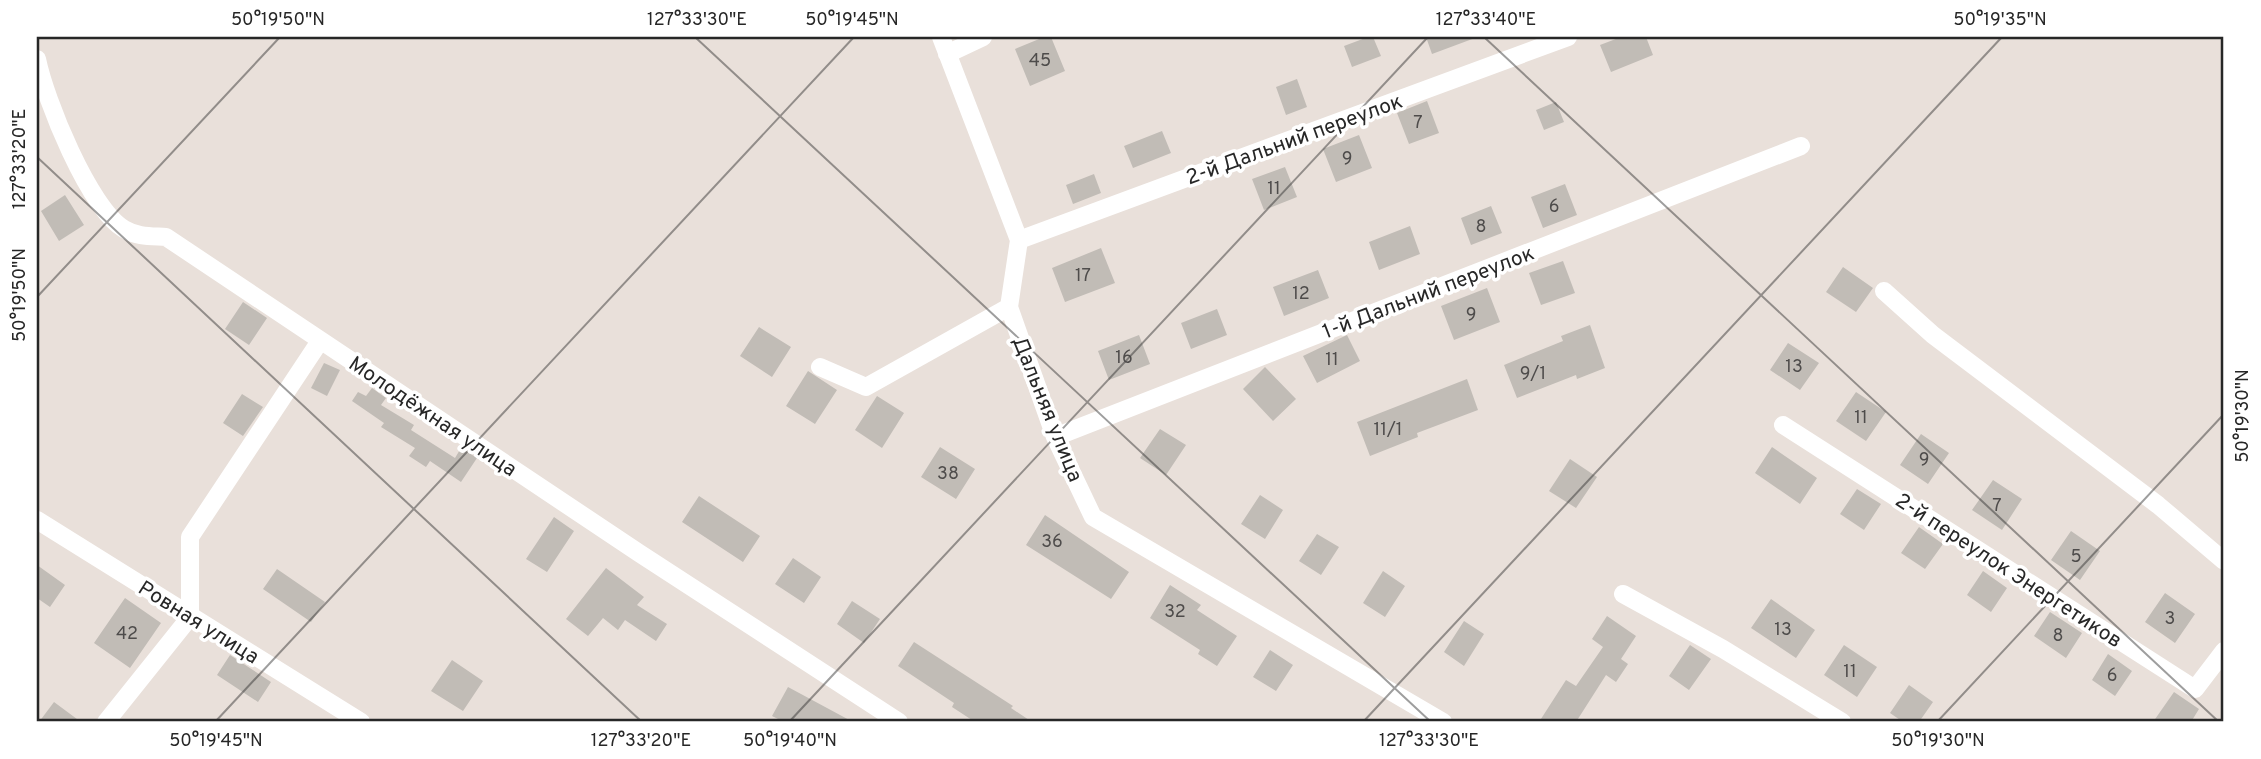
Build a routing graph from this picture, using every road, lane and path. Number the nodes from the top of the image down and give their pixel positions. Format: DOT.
graph roads {
  1 [pos="984,37"];
  2 [pos="1568,37"];
  3 [pos="944,45"];
  4 [pos="37,59"];
  5 [pos="1801,146"];
  6 [pos="1019,240"];
  7 [pos="1884,291"];
  8 [pos="1009,307"];
  9 [pos="320,341"];
  10 [pos="820,366"];
  11 [pos="1783,425"];
  12 [pos="1055,437"];
  13 [pos="37,520"];
  14 [pos="2224,561"];
  15 [pos="1623,594"];
  16 [pos="190,617"];
  17 [pos="2224,651"];
  18 [pos="106,722"];
  19 [pos="361,722"];
  20 [pos="899,722"];
  21 [pos="1443,722"];
  22 [pos="1842,722"];
  1 -- 3 [label="street"];
  2 -- 6 [label="street, 2-й Дальний переулок"];
  3 -- 6 [label="street, Дальняя улица"];
  4 -- 9 [label="street, Молодёжная улица"];
  5 -- 12 [label="street, 1-й Дальний переулок"];
  6 -- 8 [label="street, Дальняя улица"];
  7 -- 14 [label="street"];
  8 -- 10 [label="street"];
  8 -- 12 [label="street, Дальняя улица"];
  9 -- 16 [label="street"];
  9 -- 20 [label="street, Молодёжная улица"];
  11 -- 17 [label="street, 2-й переулок Энергетиков"];
  12 -- 21 [label="street, Дальняя улица"];
  13 -- 16 [label="street, Ровная улица"];
  15 -- 22 [label="street"];
  16 -- 18 [label="street"];
  16 -- 19 [label="street, Ровная улица"];
}
